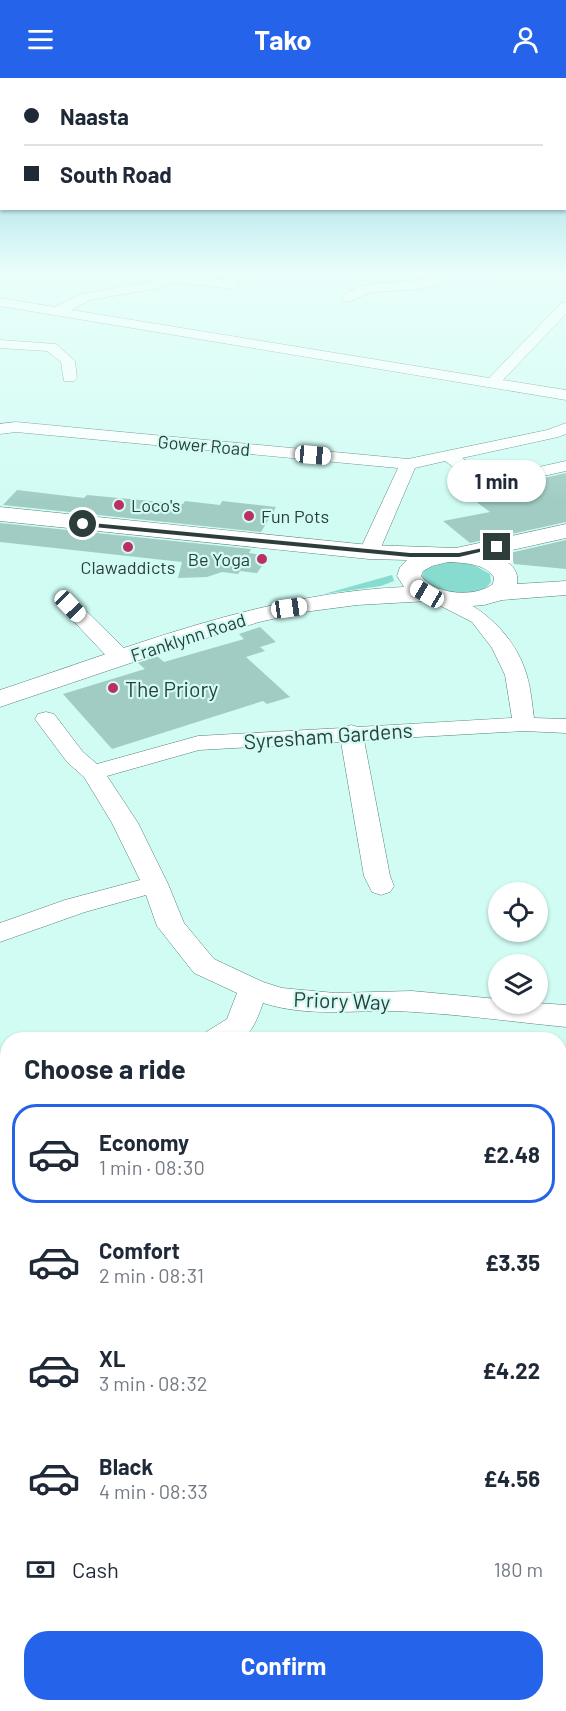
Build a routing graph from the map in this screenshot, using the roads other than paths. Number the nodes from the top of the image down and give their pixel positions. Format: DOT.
graph roads {
  1 [pos="52,348"];
  2 [pos="282,348"];
  3 [pos="525,348"];
  4 [pos="69,378"];
  5 [pos="492,383"];
  6 [pos="566,395"];
  7 [pos="566,428"];
  8 [pos="0,429"];
  9 [pos="448,456"];
  10 [pos="408,464"];
  11 [pos="566,466"];
  12 [pos="0,514"];
  13 [pos="566,531"];
  14 [pos="516,543"];
  15 [pos="369,552"];
  16 [pos="453,555"];
  17 [pos="422,586"];
  18 [pos="566,587"];
  19 [pos="492,590"];
  20 [pos="70,606"];
  21 [pos="120,658"];
  22 [pos="0,699"];
  23 [pos="46,719"];
  24 [pos="524,724"];
  25 [pos="566,726"];
  26 [pos="351,732"];
  27 [pos="93,773"];
  28 [pos="155,884"];
  29 [pos="381,886"];
  30 [pos="0,933"];
  31 [pos="253,989"];
  32 [pos="566,1016"];
  33 [pos="229,1032"];
  1 -- 4 [label="street"];
  2 -- 5 [label="street"];
  3 -- 5 [label="street"];
  5 -- 6 [label="street"];
  7 -- 9 [label="street, Gower Road"];
  8 -- 10 [label="street, Gower Road"];
  9 -- 10 [label="street, Gower Road"];
  9 -- 11 [label="street"];
  10 -- 15 [label="street"];
  12 -- 15 [label="main road"];
  13 -- 14 [label="main road"];
  14 -- 16 [label="main road"];
  14 -- 19 [label="main road"];
  15 -- 16 [label="main road"];
  15 -- 17 [label="main road"];
  16 -- 17 [label="main road"];
  16 -- 19 [label="main road"];
  17 -- 19 [label="main road, Franklynn Road"];
  17 -- 21 [label="main road, Franklynn Road"];
  18 -- 19 [label="main road, Franklynn Road"];
  19 -- 24 [label="street"];
  20 -- 21 [label="street"];
  21 -- 22 [label="main road, Franklynn Road"];
  23 -- 27 [label="street, Priory Way"];
  24 -- 25 [label="street, Syresham Gardens"];
  24 -- 26 [label="street, Syresham Gardens"];
  26 -- 27 [label="street, Syresham Gardens"];
  26 -- 29 [label="street"];
  27 -- 28 [label="street, Priory Way"];
  28 -- 30 [label="street"];
  28 -- 31 [label="street, Priory Way"];
  31 -- 32 [label="street, Priory Way"];
  31 -- 33 [label="street"];
}
